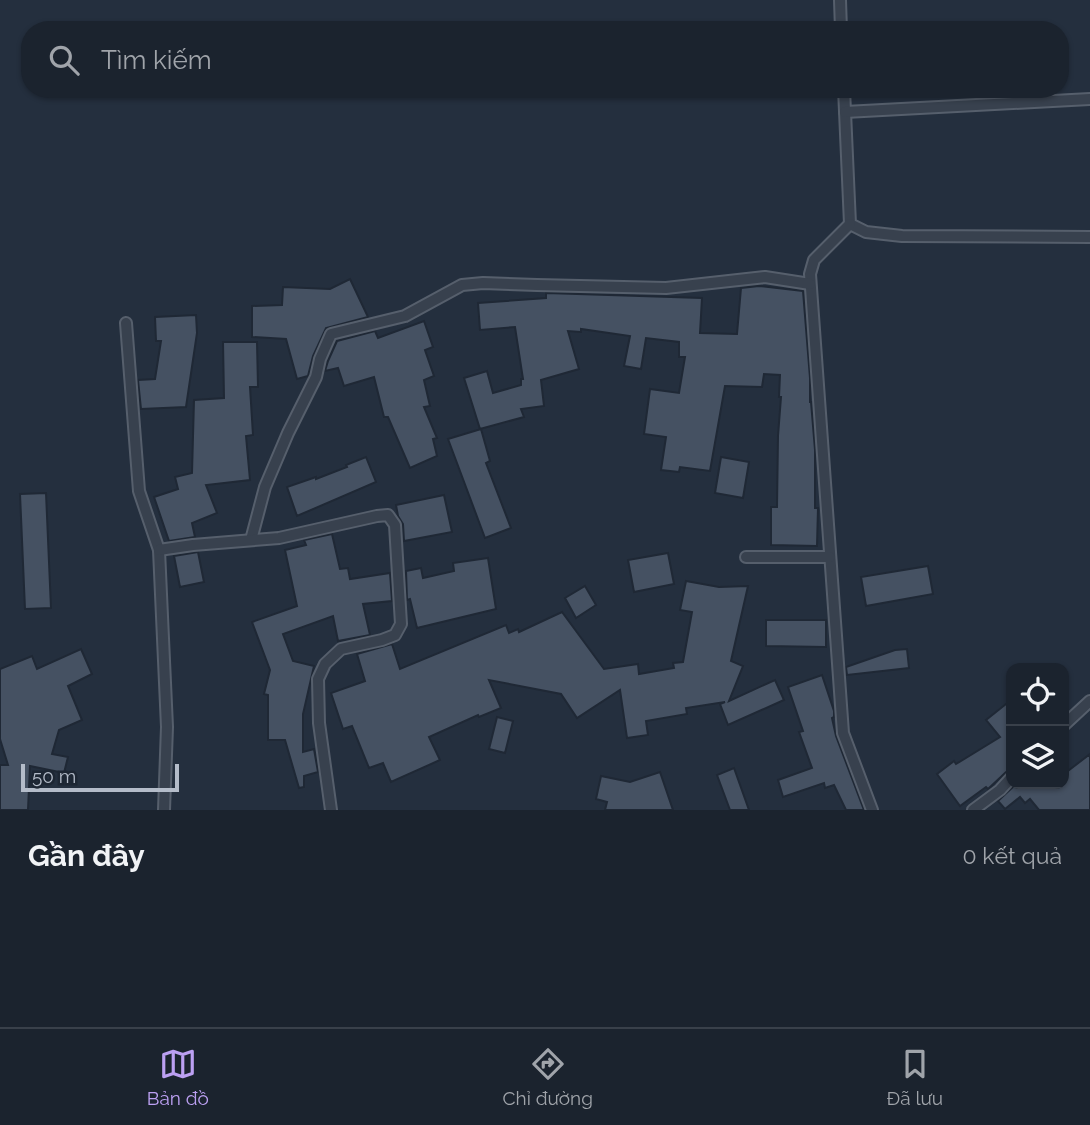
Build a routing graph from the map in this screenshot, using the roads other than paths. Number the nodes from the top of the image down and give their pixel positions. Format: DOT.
graph roads {
  1 [pos="840,0"];
  2 [pos="841,21"];
  3 [pos="844,98"];
  4 [pos="1090,99"];
  5 [pos="845,112"];
  6 [pos="850,225"];
  7 [pos="1090,237"];
  8 [pos="810,284"];
  9 [pos="126,323"];
  10 [pos="251,540"];
  11 [pos="159,550"];
  12 [pos="746,557"];
  13 [pos="830,557"];
  14 [pos="1090,701"];
  15 [pos="1069,720"];
  16 [pos="1006,783"];
  17 [pos="164,810"];
  18 [pos="331,810"];
  19 [pos="872,810"];
  20 [pos="973,810"];
  1 -- 2 [label="lane"];
  3 -- 5 [label="lane"];
  4 -- 5 [label="lane"];
  5 -- 6 [label="lane"];
  6 -- 7 [label="lane"];
  6 -- 8 [label="lane"];
  8 -- 10 [label="lane"];
  8 -- 13 [label="lane"];
  9 -- 11 [label="lane"];
  10 -- 11 [label="lane"];
  10 -- 18 [label="lane"];
  11 -- 17 [label="lane"];
  12 -- 13 [label="lane"];
  13 -- 19 [label="lane"];
  14 -- 15 [label="lane"];
  16 -- 20 [label="lane"];
}
